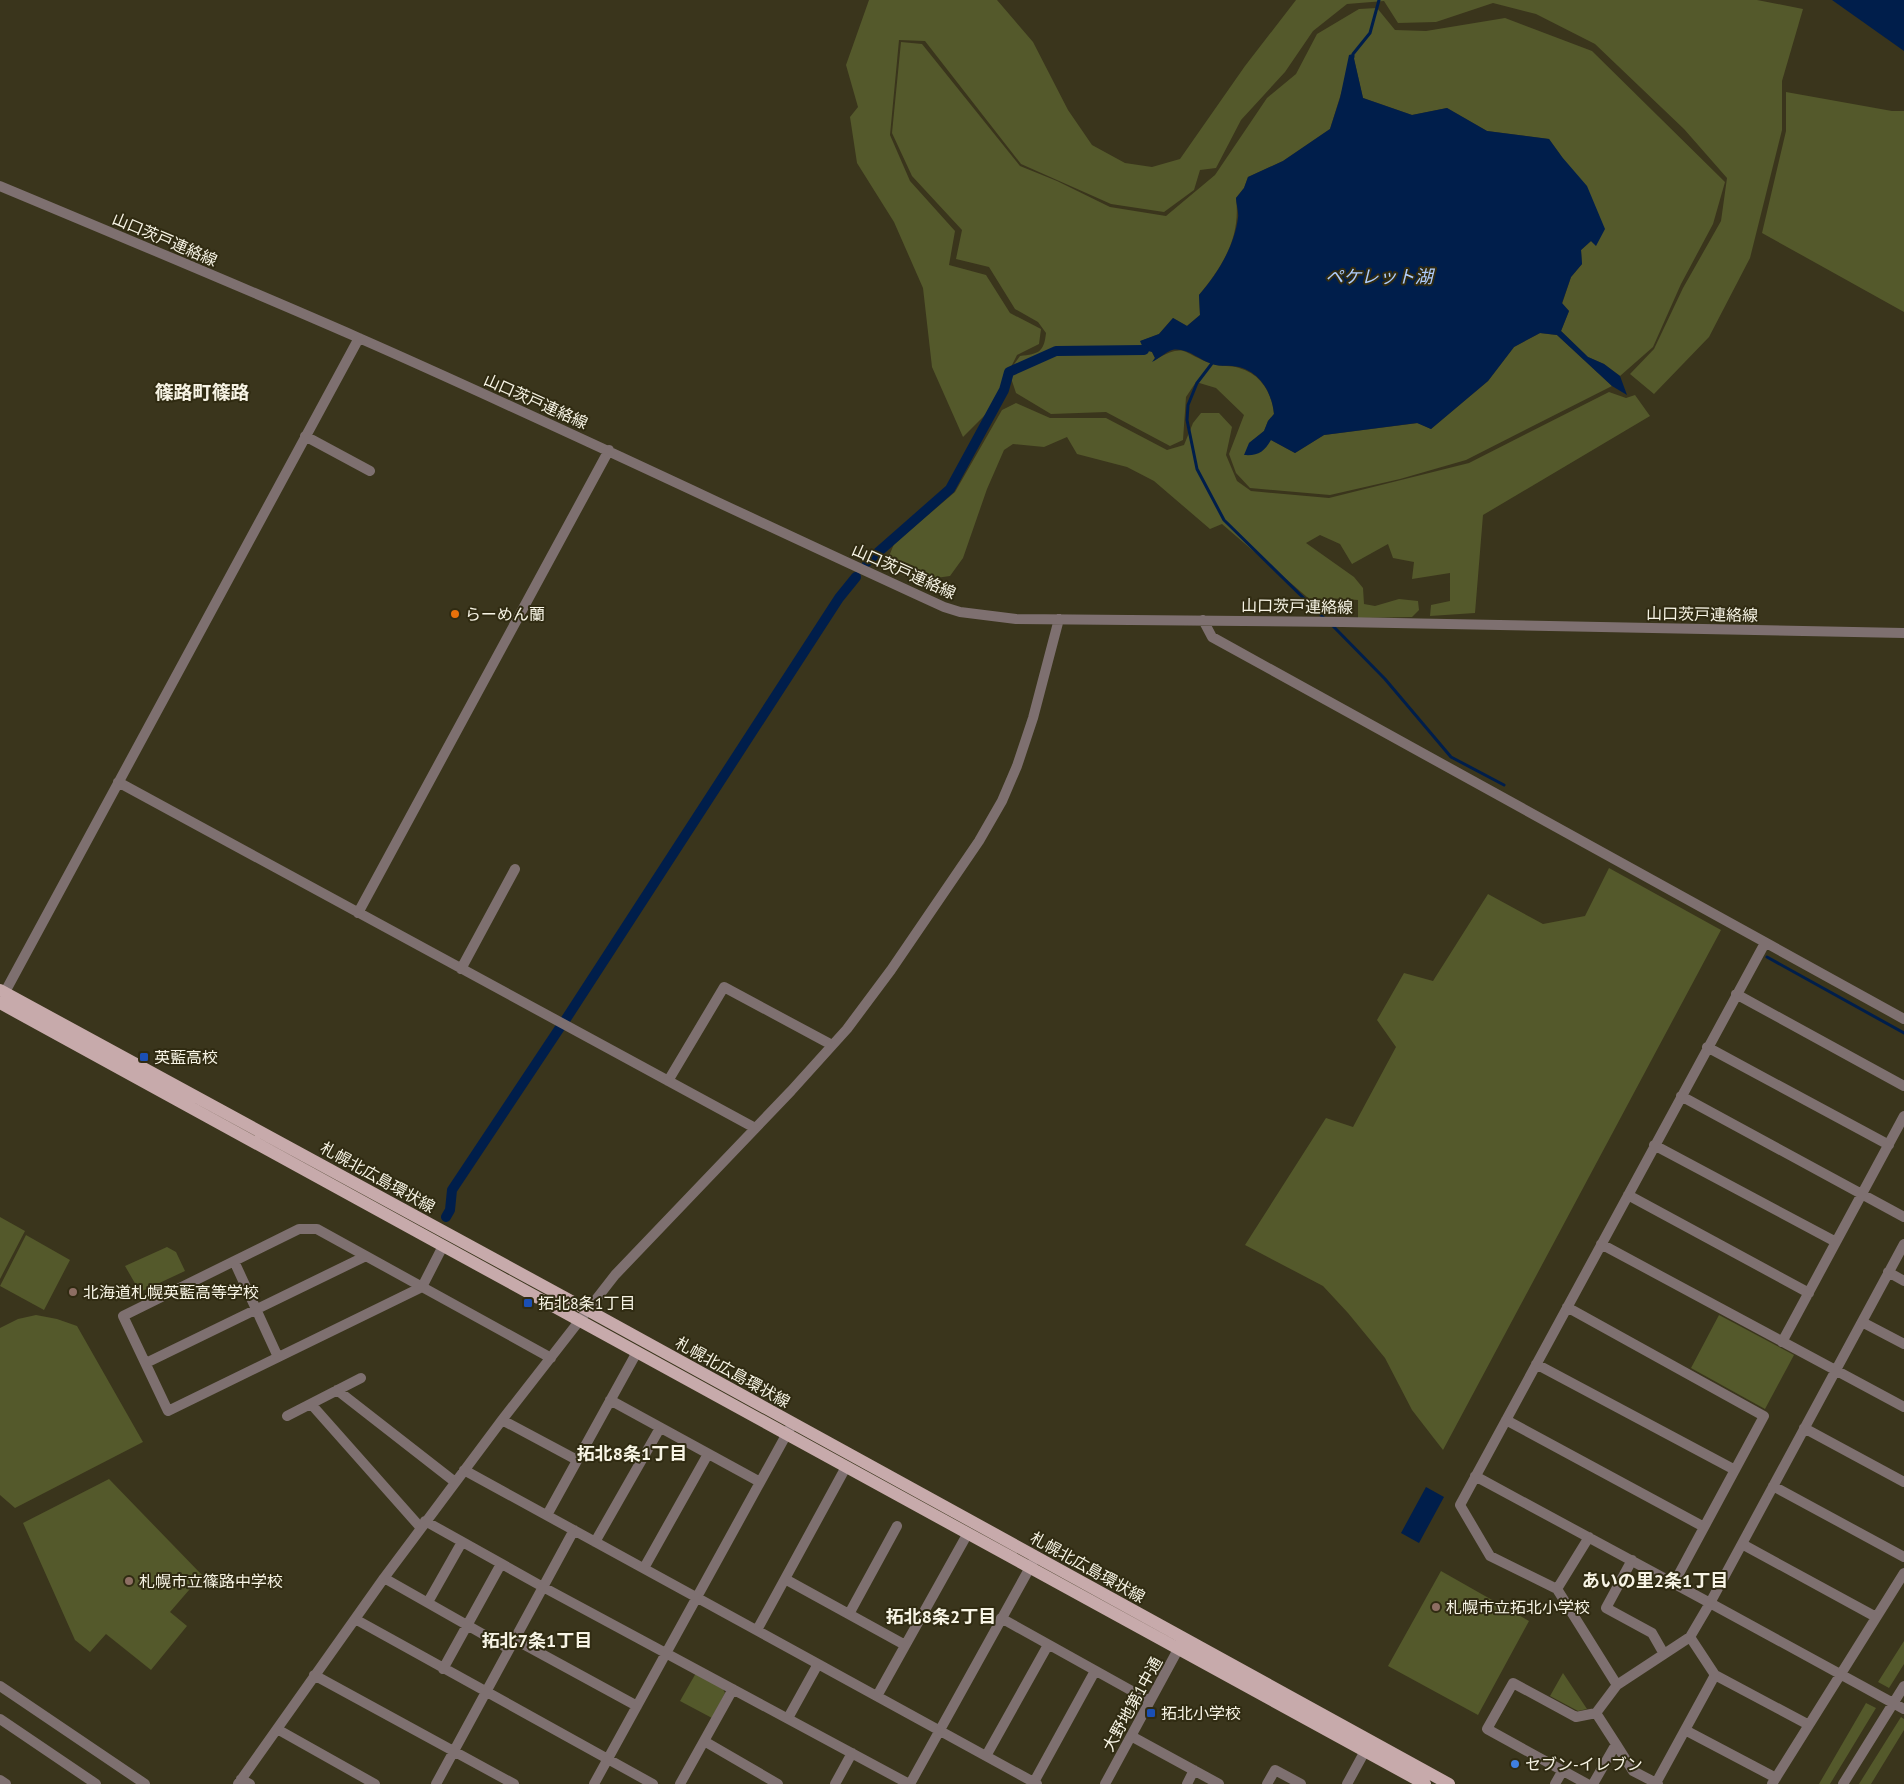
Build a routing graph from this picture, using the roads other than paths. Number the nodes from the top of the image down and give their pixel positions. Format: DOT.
graph roads {
  1 [pos="0,186"];
  2 [pos="359,338"];
  3 [pos="306,436"];
  4 [pos="608,450"];
  5 [pos="370,472"];
  6 [pos="1059,619"];
  7 [pos="1203,620"];
  8 [pos="1904,633"];
  9 [pos="118,782"];
  10 [pos="516,869"];
  11 [pos="358,913"];
  12 [pos="1764,943"];
  13 [pos="461,968"];
  14 [pos="1736,994"];
  15 [pos="2,995"];
  16 [pos="1904,1019"];
  17 [pos="832,1045"];
  18 [pos="1707,1047"];
  19 [pos="668,1081"];
  20 [pos="1904,1086"];
  21 [pos="1681,1096"];
  22 [pos="1904,1116"];
  23 [pos="754,1128"];
  24 [pos="1654,1145"];
  25 [pos="1888,1145"];
  26 [pos="1628,1194"];
  27 [pos="1861,1195"];
  28 [pos="1904,1218"];
  29 [pos="1836,1242"];
  30 [pos="1601,1244"];
  31 [pos="1904,1244"];
  32 [pos="443,1246"];
  33 [pos="366,1256"];
  34 [pos="234,1261"];
  35 [pos="1888,1272"];
  36 [pos="1904,1281"];
  37 [pos="422,1287"];
  38 [pos="1808,1293"];
  39 [pos="1567,1307"];
  40 [pos="257,1310"];
  41 [pos="587,1310"];
  42 [pos="580,1321"];
  43 [pos="1862,1322"];
  44 [pos="1782,1342"];
  45 [pos="1904,1344"];
  46 [pos="637,1352"];
  47 [pos="278,1357"];
  48 [pos="551,1358"];
  49 [pos="146,1363"];
  50 [pos="1536,1364"];
  51 [pos="1836,1370"];
  52 [pos="361,1378"];
  53 [pos="337,1390"];
  54 [pos="610,1400"];
  55 [pos="311,1404"];
  56 [pos="1904,1407"];
  57 [pos="287,1416"];
  58 [pos="502,1420"];
  59 [pos="1506,1420"];
  60 [pos="660,1428"];
  61 [pos="789,1428"];
  62 [pos="1804,1428"];
  63 [pos="708,1454"];
  64 [pos="577,1460"];
  65 [pos="846,1467"];
  66 [pos="464,1470"];
  67 [pos="1734,1470"];
  68 [pos="1475,1476"];
  69 [pos="455,1482"];
  70 [pos="760,1482"];
  71 [pos="1904,1482"];
  72 [pos="1773,1486"];
  73 [pos="546,1515"];
  74 [pos="423,1524"];
  75 [pos="897,1526"];
  76 [pos="1704,1527"];
  77 [pos="574,1530"];
  78 [pos="968,1533"];
  79 [pos="1589,1537"];
  80 [pos="462,1542"];
  81 [pos="595,1542"];
  82 [pos="1742,1544"];
  83 [pos="1904,1557"];
  84 [pos="1632,1560"];
  85 [pos="1032,1562"];
  86 [pos="501,1564"];
  87 [pos="644,1568"];
  88 [pos="1904,1573"];
  89 [pos="384,1578"];
  90 [pos="785,1579"];
  91 [pos="1674,1583"];
  92 [pos="543,1587"];
  93 [pos="1557,1588"];
  94 [pos="696,1597"];
  95 [pos="428,1602"];
  96 [pos="1710,1603"];
  97 [pos="849,1614"];
  98 [pos="1876,1617"];
  99 [pos="1001,1618"];
  100 [pos="354,1619"];
  101 [pos="467,1625"];
  102 [pos="757,1630"];
  103 [pos="1690,1637"];
  104 [pos="511,1644"];
  105 [pos="1182,1644"];
  106 [pos="905,1645"];
  107 [pos="1048,1645"];
  108 [pos="666,1653"];
  109 [pos="1664,1654"];
  110 [pos="818,1664"];
  111 [pos="443,1669"];
  112 [pos="1095,1671"];
  113 [pos="1840,1674"];
  114 [pos="314,1675"];
  115 [pos="1715,1675"];
  116 [pos="1617,1685"];
  117 [pos="0,1686"];
  118 [pos="1904,1686"];
  119 [pos="733,1689"];
  120 [pos="485,1692"];
  121 [pos="877,1696"];
  122 [pos="1150,1701"];
  123 [pos="1893,1703"];
  124 [pos="637,1706"];
  125 [pos="1904,1709"];
  126 [pos="1596,1713"];
  127 [pos="788,1718"];
  128 [pos="0,1719"];
  129 [pos="1809,1725"];
  130 [pos="277,1729"];
  131 [pos="939,1730"];
  132 [pos="1685,1730"];
  133 [pos="1131,1736"];
  134 [pos="704,1742"];
  135 [pos="1616,1744"];
  136 [pos="453,1751"];
  137 [pos="1365,1751"];
  138 [pos="852,1753"];
  139 [pos="986,1756"];
  140 [pos="608,1758"];
  141 [pos="1194,1770"];
  142 [pos="1563,1770"];
  143 [pos="0,1780"];
  144 [pos="82,1780"];
  145 [pos="148,1781"];
  146 [pos="1774,1781"];
  147 [pos="243,1782"];
  148 [pos="1036,1783"];
  149 [pos="6,1784"];
  150 [pos="96,1784"];
  151 [pos="375,1784"];
  152 [pos="436,1784"];
  153 [pos="514,1784"];
  154 [pos="594,1784"];
  155 [pos="653,1784"];
  156 [pos="680,1784"];
  157 [pos="778,1784"];
  158 [pos="835,1784"];
  159 [pos="909,1784"];
  160 [pos="1105,1784"];
  161 [pos="1187,1784"];
  162 [pos="1220,1784"];
  163 [pos="1267,1784"];
  164 [pos="1302,1784"];
  165 [pos="1347,1784"];
  166 [pos="1426,1784"];
  167 [pos="1449,1784"];
  168 [pos="1556,1784"];
  169 [pos="1587,1784"];
  170 [pos="1593,1784"];
  171 [pos="1657,1784"];
  172 [pos="1843,1784"];
  1 -- 2 [label="street, 山口茨戸連絡線"];
  2 -- 3 [label="street"];
  2 -- 4 [label="street, 山口茨戸連絡線"];
  3 -- 5 [label="street"];
  3 -- 9 [label="street"];
  4 -- 6 [label="street, 山口茨戸連絡線"];
  4 -- 11 [label="street"];
  6 -- 7 [label="street, 山口茨戸連絡線"];
  6 -- 17 [label="street"];
  7 -- 8 [label="street, 山口茨戸連絡線"];
  7 -- 12 [label="street"];
  9 -- 11 [label="street"];
  9 -- 15 [label="street"];
  10 -- 13 [label="street"];
  11 -- 13 [label="street"];
  12 -- 14 [label="street"];
  12 -- 16 [label="street"];
  13 -- 19 [label="street"];
  14 -- 18 [label="street"];
  14 -- 20 [label="street"];
  15 -- 32 [label="main road, 札幌北広島環状線"];
  15 -- 41 [label="main road, 札幌北広島環状線"];
  17 -- 19 [label="street"];
  17 -- 23 [label="street"];
  18 -- 21 [label="street"];
  18 -- 25 [label="street"];
  19 -- 23 [label="street"];
  21 -- 24 [label="street"];
  21 -- 27 [label="street"];
  22 -- 25 [label="street"];
  23 -- 41 [label="street"];
  24 -- 26 [label="street"];
  24 -- 29 [label="street"];
  25 -- 27 [label="street"];
  26 -- 30 [label="street"];
  26 -- 38 [label="street"];
  27 -- 28 [label="street"];
  27 -- 29 [label="street"];
  29 -- 38 [label="street"];
  30 -- 39 [label="street"];
  30 -- 44 [label="street"];
  31 -- 35 [label="street"];
  32 -- 37 [label="street"];
  32 -- 42 [label="main road, 札幌北広島環状線"];
  33 -- 34 [label="street"];
  33 -- 37 [label="street"];
  33 -- 40 [label="street"];
  34 -- 40 [label="street"];
  34 -- 49 [label="street"];
  35 -- 36 [label="street"];
  35 -- 43 [label="street"];
  37 -- 47 [label="street"];
  37 -- 48 [label="street"];
  38 -- 44 [label="street"];
  39 -- 50 [label="street"];
  39 -- 67 [label="street"];
  40 -- 47 [label="street"];
  40 -- 49 [label="street"];
  41 -- 42 [label="street"];
  41 -- 61 [label="main road, 札幌北広島環状線"];
  42 -- 46 [label="main road, 札幌北広島環状線"];
  42 -- 48 [label="street"];
  43 -- 45 [label="street"];
  43 -- 51 [label="street"];
  44 -- 51 [label="street"];
  46 -- 54 [label="street"];
  46 -- 61 [label="main road, 札幌北広島環状線"];
  47 -- 49 [label="street"];
  48 -- 58 [label="street"];
  50 -- 59 [label="street"];
  50 -- 67 [label="street"];
  51 -- 56 [label="street"];
  51 -- 62 [label="street"];
  52 -- 53 [label="street"];
  53 -- 55 [label="street"];
  53 -- 69 [label="street"];
  54 -- 60 [label="street"];
  54 -- 64 [label="street"];
  55 -- 57 [label="street"];
  55 -- 74 [label="street"];
  58 -- 64 [label="street"];
  58 -- 66 [label="street"];
  59 -- 68 [label="street"];
  59 -- 76 [label="street"];
  60 -- 63 [label="street"];
  60 -- 81 [label="street"];
  61 -- 65 [label="main road, 札幌北広島環状線"];
  61 -- 70 [label="street"];
  61 -- 85 [label="main road, 札幌北広島環状線"];
  62 -- 71 [label="street"];
  62 -- 72 [label="street"];
  63 -- 70 [label="street"];
  63 -- 87 [label="street"];
  64 -- 73 [label="street"];
  65 -- 78 [label="main road, 札幌北広島環状線"];
  65 -- 90 [label="street"];
  66 -- 69 [label="street"];
  66 -- 73 [label="street"];
  67 -- 76 [label="street"];
  68 -- 79 [label="street"];
  68 -- 93 [label="street"];
  69 -- 74 [label="street"];
  70 -- 94 [label="street"];
  72 -- 82 [label="street"];
  72 -- 83 [label="street"];
  73 -- 77 [label="street"];
  74 -- 80 [label="street"];
  74 -- 89 [label="street"];
  75 -- 97 [label="street"];
  76 -- 91 [label="street"];
  77 -- 81 [label="street"];
  77 -- 92 [label="street"];
  78 -- 85 [label="main road, 札幌北広島環状線"];
  78 -- 106 [label="street"];
  79 -- 84 [label="street"];
  79 -- 93 [label="street"];
  80 -- 86 [label="street"];
  80 -- 95 [label="street"];
  81 -- 87 [label="street"];
  82 -- 96 [label="street"];
  82 -- 98 [label="street"];
  84 -- 91 [label="street"];
  84 -- 109 [label="street"];
  85 -- 99 [label="street"];
  85 -- 105 [label="main road, 札幌北広島環状線"];
  86 -- 92 [label="street"];
  86 -- 101 [label="street"];
  87 -- 94 [label="street"];
  88 -- 98 [label="street"];
  89 -- 95 [label="street"];
  89 -- 100 [label="street"];
  90 -- 97 [label="street"];
  90 -- 102 [label="street"];
  91 -- 96 [label="street"];
  92 -- 104 [label="street"];
  92 -- 108 [label="street"];
  93 -- 116 [label="street"];
  94 -- 102 [label="street"];
  94 -- 108 [label="street"];
  95 -- 101 [label="street"];
  96 -- 103 [label="street"];
  96 -- 113 [label="street"];
  97 -- 106 [label="street"];
  98 -- 113 [label="street"];
  99 -- 107 [label="street"];
  99 -- 131 [label="street"];
  100 -- 111 [label="street"];
  100 -- 114 [label="street"];
  101 -- 104 [label="street"];
  101 -- 111 [label="street"];
  102 -- 110 [label="street"];
  103 -- 109 [label="street"];
  103 -- 115 [label="street"];
  104 -- 120 [label="street"];
  104 -- 124 [label="street"];
  105 -- 122 [label="street, 大野地第1中通"];
  105 -- 137 [label="main road, 札幌北広島環状線"];
  105 -- 167 [label="main road, 札幌北広島環状線"];
  106 -- 121 [label="street"];
  107 -- 112 [label="street"];
  107 -- 139 [label="street"];
  108 -- 119 [label="street"];
  108 -- 124 [label="street"];
  109 -- 116 [label="street"];
  110 -- 121 [label="street"];
  110 -- 127 [label="street"];
  111 -- 120 [label="street"];
  112 -- 122 [label="street"];
  112 -- 148 [label="street"];
  113 -- 123 [label="street"];
  113 -- 129 [label="street"];
  114 -- 130 [label="street"];
  114 -- 136 [label="street"];
  115 -- 129 [label="street"];
  115 -- 132 [label="street"];
  116 -- 126 [label="street"];
  117 -- 145 [label="street"];
  118 -- 123 [label="street"];
  119 -- 127 [label="street"];
  119 -- 134 [label="street"];
  120 -- 136 [label="street"];
  120 -- 140 [label="street"];
  121 -- 131 [label="street"];
  122 -- 133 [label="street, 大野地第1中通"];
  123 -- 125 [label="street"];
  123 -- 172 [label="street"];
  124 -- 140 [label="street"];
  126 -- 135 [label="street"];
  126 -- 142 [label="street"];
  127 -- 138 [label="street"];
  128 -- 144 [label="street"];
  129 -- 146 [label="street"];
  130 -- 147 [label="street"];
  130 -- 151 [label="street"];
  131 -- 139 [label="street"];
  131 -- 159 [label="street"];
  132 -- 146 [label="street"];
  132 -- 171 [label="street"];
  133 -- 141 [label="street"];
  133 -- 160 [label="street, 大野地第1中通"];
  134 -- 156 [label="street"];
  134 -- 157 [label="street"];
  135 -- 170 [label="street"];
  135 -- 171 [label="street"];
  136 -- 152 [label="street"];
  136 -- 153 [label="street"];
  137 -- 165 [label="street"];
  137 -- 166 [label="main road, 札幌北広島環状線"];
  138 -- 158 [label="street"];
  138 -- 159 [label="street"];
  139 -- 148 [label="street"];
  140 -- 154 [label="street"];
  140 -- 155 [label="street"];
  141 -- 161 [label="street"];
  141 -- 162 [label="street"];
  142 -- 168 [label="street"];
  142 -- 169 [label="street"];
  143 -- 149 [label="street"];
  144 -- 150 [label="street"];
  163 -- 164 [label="street"];
}
